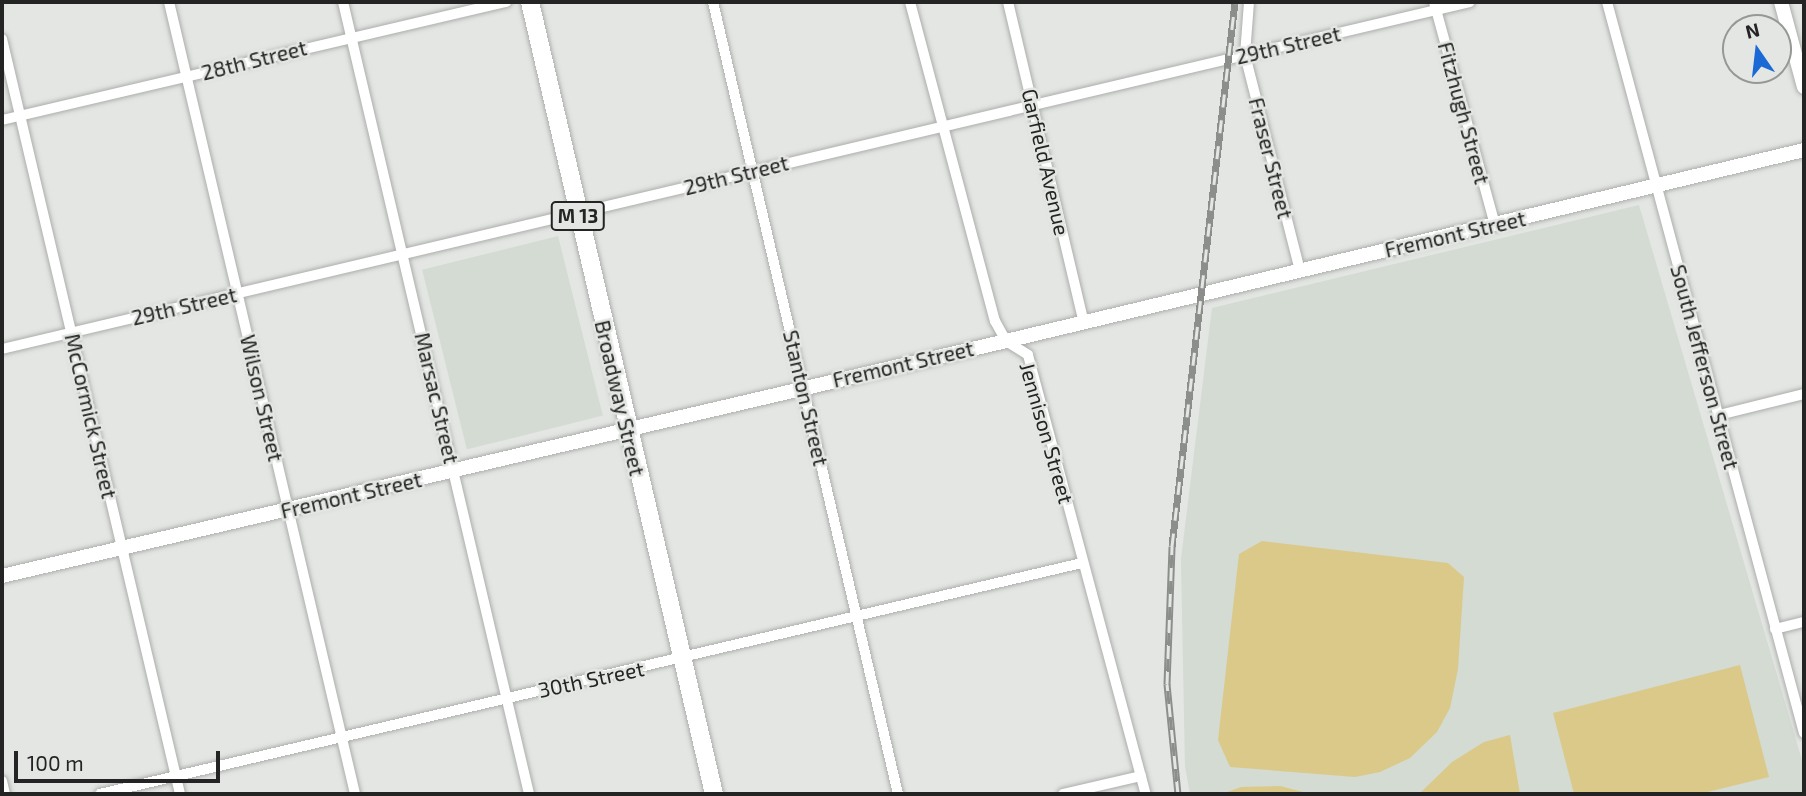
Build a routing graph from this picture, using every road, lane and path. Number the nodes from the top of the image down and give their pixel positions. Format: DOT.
graph roads {
  1 [pos="169,2"];
  2 [pos="343,2"];
  3 [pos="506,2"];
  4 [pos="530,2"];
  5 [pos="713,2"];
  6 [pos="910,2"];
  7 [pos="1009,2"];
  8 [pos="1249,2"];
  9 [pos="1470,2"];
  10 [pos="1607,2"];
  11 [pos="1781,2"];
  12 [pos="1435,6"];
  13 [pos="351,37"];
  14 [pos="2,39"];
  15 [pos="1245,55"];
  16 [pos="186,77"];
  17 [pos="1804,87"];
  18 [pos="1032,105"];
  19 [pos="20,116"];
  20 [pos="2,120"];
  21 [pos="942,127"];
  22 [pos="1804,150"];
  23 [pos="751,171"];
  24 [pos="1655,187"];
  25 [pos="577,212"];
  26 [pos="1495,225"];
  27 [pos="403,253"];
  28 [pos="1300,271"];
  29 [pos="237,294"];
  30 [pos="1084,323"];
  31 [pos="72,332"];
  32 [pos="1006,341"];
  33 [pos="2,349"];
  34 [pos="804,387"];
  35 [pos="1804,394"];
  36 [pos="1719,415"];
  37 [pos="628,430"];
  38 [pos="453,471"];
  39 [pos="288,509"];
  40 [pos="122,548"];
  41 [pos="1082,563"];
  42 [pos="2,576"];
  43 [pos="856,616"];
  44 [pos="1804,622"];
  45 [pos="1775,629"];
  46 [pos="680,659"];
  47 [pos="506,697"];
  48 [pos="1804,733"];
  49 [pos="341,737"];
  50 [pos="1141,776"];
  51 [pos="176,777"];
  52 [pos="2,781"];
  53 [pos="5,794"];
  54 [pos="100,794"];
  55 [pos="180,794"];
  56 [pos="355,794"];
  57 [pos="529,794"];
  58 [pos="713,794"];
  59 [pos="898,794"];
  60 [pos="1063,794"];
  61 [pos="1146,794"];
  1 -- 16 [label="street, Wilson Street"];
  2 -- 13 [label="street, Marsac Street"];
  3 -- 13 [label="street, 28th Street"];
  4 -- 25 [label="main road, Broadway Street / M 13"];
  5 -- 23 [label="street, Stanton Street"];
  6 -- 21 [label="street, Jennison Street"];
  7 -- 18 [label="street, Garfield Avenue"];
  8 -- 15 [label="street, Fraser Street"];
  9 -- 12 [label="street, 29th Street"];
  10 -- 24 [label="street, South Jefferson Street"];
  11 -- 17 [label="street"];
  12 -- 15 [label="street, 29th Street"];
  12 -- 26 [label="street, Fitzhugh Street"];
  13 -- 16 [label="street, 28th Street"];
  13 -- 27 [label="street, Marsac Street"];
  14 -- 19 [label="street, McCormick Street"];
  15 -- 18 [label="street, 29th Street"];
  15 -- 28 [label="street, Fraser Street"];
  16 -- 19 [label="street, 28th Street"];
  16 -- 29 [label="street, Wilson Street"];
  18 -- 21 [label="street, 29th Street"];
  18 -- 30 [label="street, Garfield Avenue"];
  19 -- 20 [label="street, 28th Street"];
  19 -- 31 [label="street, McCormick Street"];
  21 -- 23 [label="street, 29th Street"];
  21 -- 32 [label="street, Jennison Street"];
  22 -- 24 [label="street, Fremont Street"];
  23 -- 25 [label="street, 29th Street"];
  23 -- 34 [label="street, Stanton Street"];
  24 -- 26 [label="street, Fremont Street"];
  24 -- 36 [label="street, South Jefferson Street"];
  25 -- 27 [label="street, 29th Street"];
  25 -- 37 [label="main road, Broadway Street / M 13"];
  26 -- 28 [label="street, Fremont Street"];
  27 -- 29 [label="street, 29th Street"];
  27 -- 38 [label="street, Marsac Street"];
  28 -- 30 [label="street, Fremont Street"];
  29 -- 31 [label="street, 29th Street"];
  29 -- 39 [label="street, Wilson Street"];
  30 -- 32 [label="street, Fremont Street"];
  31 -- 33 [label="street, 29th Street"];
  31 -- 40 [label="street, McCormick Street"];
  32 -- 34 [label="street, Fremont Street"];
  32 -- 41 [label="street, Jennison Street"];
  34 -- 37 [label="street, Fremont Street"];
  34 -- 43 [label="street, Stanton Street"];
  35 -- 36 [label="street"];
  36 -- 45 [label="street, South Jefferson Street"];
  37 -- 38 [label="street, Fremont Street"];
  37 -- 46 [label="main road, Broadway Street / M 13"];
  38 -- 39 [label="street, Fremont Street"];
  38 -- 47 [label="street, Marsac Street"];
  39 -- 40 [label="street, Fremont Street"];
  39 -- 49 [label="street, Wilson Street"];
  40 -- 42 [label="street, Fremont Street"];
  40 -- 51 [label="street, McCormick Street"];
  41 -- 43 [label="street, 30th Street"];
  41 -- 50 [label="street, Jennison Street"];
  43 -- 46 [label="street, 30th Street"];
  43 -- 59 [label="street, Stanton Street"];
  44 -- 45 [label="street"];
  45 -- 48 [label="street, South Jefferson Street"];
  46 -- 47 [label="street, 30th Street"];
  46 -- 58 [label="main road, Broadway Street / M 13"];
  47 -- 49 [label="street, 30th Street"];
  47 -- 57 [label="street, Marsac Street"];
  49 -- 51 [label="street, 30th Street"];
  49 -- 56 [label="street, Wilson Street"];
  50 -- 60 [label="street"];
  50 -- 61 [label="street, Jennison Street"];
  51 -- 54 [label="street, 30th Street"];
  51 -- 55 [label="street, McCormick Street"];
  52 -- 53 [label="street"];
}
